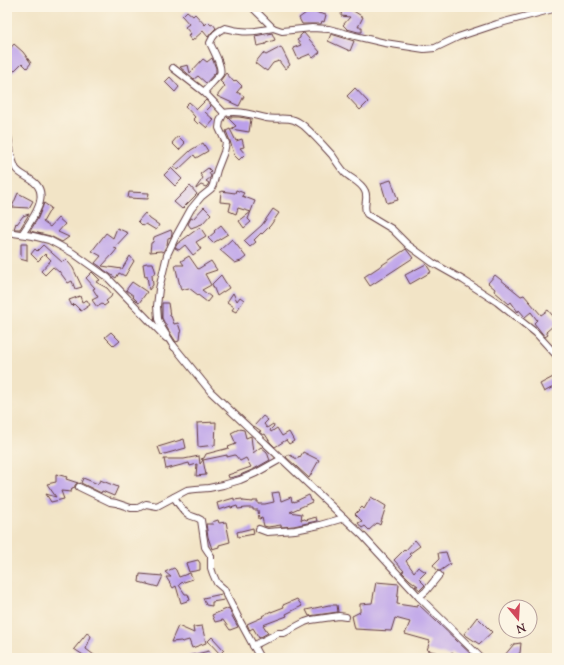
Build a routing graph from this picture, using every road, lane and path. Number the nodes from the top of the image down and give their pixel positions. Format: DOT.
graph roads {
  1 [pos="252,7"];
  2 [pos="557,8"];
  3 [pos="273,28"];
  4 [pos="173,68"];
  5 [pos="204,92"];
  6 [pos="224,113"];
  7 [pos="7,133"];
  8 [pos="7,232"];
  9 [pos="22,234"];
  10 [pos="174,346"];
  11 [pos="555,350"];
  12 [pos="557,356"];
  13 [pos="281,459"];
  14 [pos="79,487"];
  15 [pos="174,496"];
  16 [pos="344,518"];
  17 [pos="259,529"];
  18 [pos="439,575"];
  19 [pos="419,597"];
  20 [pos="346,617"];
  21 [pos="253,646"];
  22 [pos="260,658"];
  23 [pos="482,658"];
  1 -- 3 [label="street"];
  2 -- 3 [label="street"];
  3 -- 5 [label="street"];
  4 -- 5 [label="street"];
  5 -- 6 [label="street"];
  6 -- 10 [label="street"];
  6 -- 11 [label="street"];
  7 -- 9 [label="street"];
  8 -- 9 [label="street"];
  9 -- 10 [label="street"];
  10 -- 13 [label="street"];
  11 -- 12 [label="street"];
  13 -- 15 [label="street"];
  13 -- 16 [label="street"];
  14 -- 15 [label="street"];
  15 -- 21 [label="street"];
  16 -- 17 [label="street"];
  16 -- 19 [label="street"];
  18 -- 19 [label="street"];
  19 -- 23 [label="street"];
  20 -- 21 [label="street"];
  21 -- 22 [label="street"];
}
